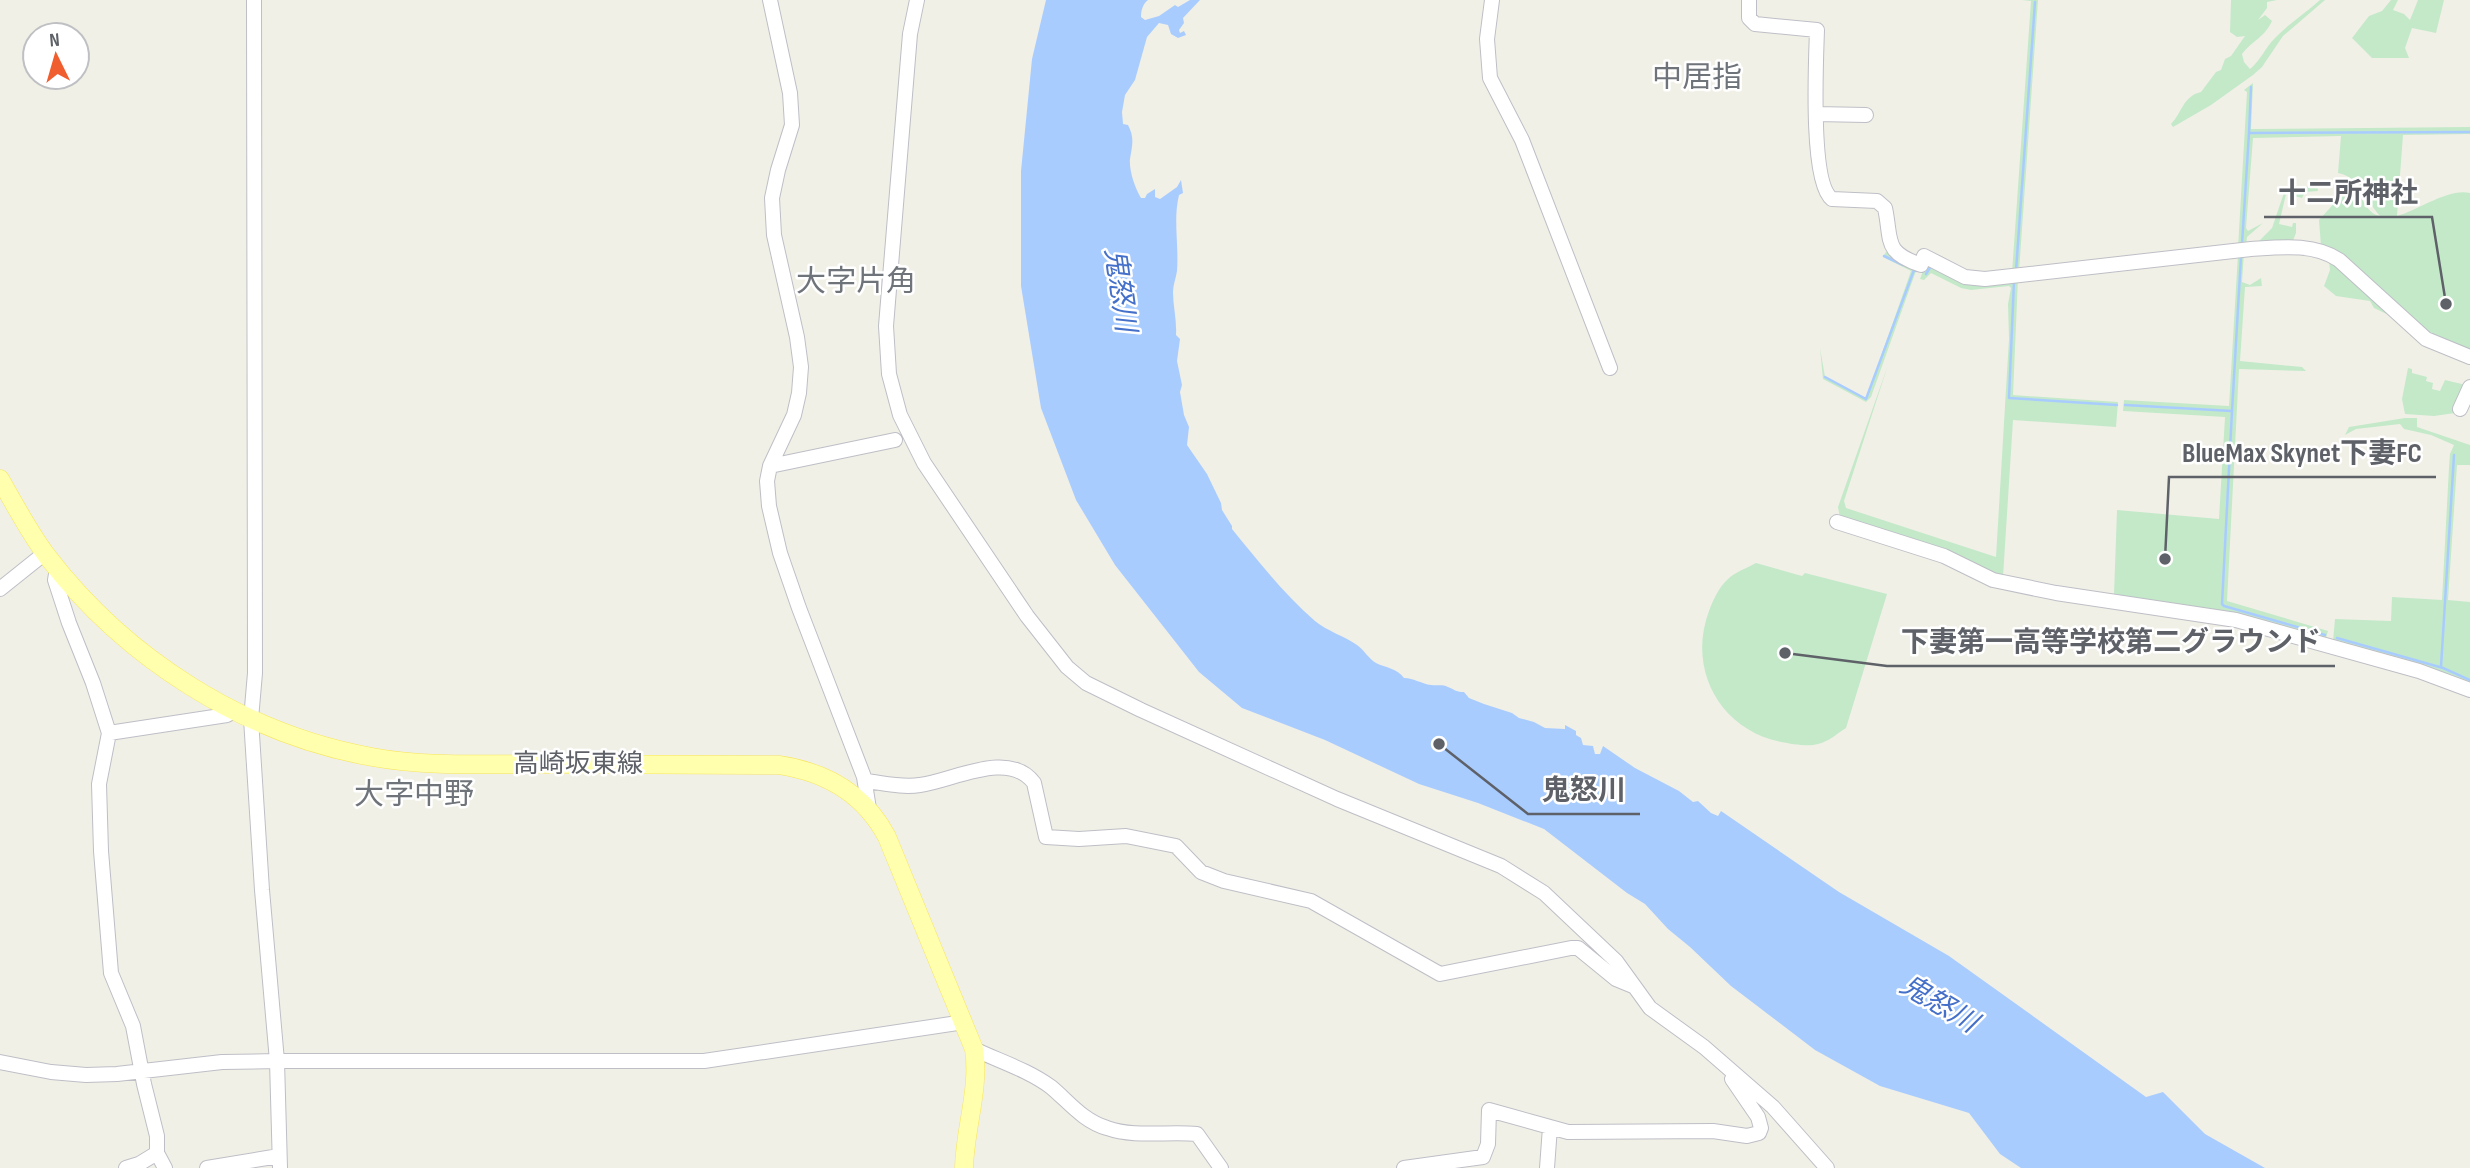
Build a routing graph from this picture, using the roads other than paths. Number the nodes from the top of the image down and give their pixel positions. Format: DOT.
graph roads {
  1 [pos="254,0"];
  2 [pos="770,0"];
  3 [pos="917,0"];
  4 [pos="1492,0"];
  5 [pos="1749,0"];
  6 [pos="1816,114"];
  7 [pos="1867,115"];
  8 [pos="2470,357"];
  9 [pos="1610,368"];
  10 [pos="2470,387"];
  11 [pos="2460,409"];
  12 [pos="895,440"];
  13 [pos="770,466"];
  14 [pos="0,479"];
  15 [pos="1837,522"];
  16 [pos="45,553"];
  17 [pos="57,568"];
  18 [pos="0,589"];
  19 [pos="2470,690"];
  20 [pos="234,711"];
  21 [pos="251,719"];
  22 [pos="109,733"];
  23 [pos="866,781"];
  24 [pos="869,809"];
  25 [pos="1633,986"];
  26 [pos="964,1022"];
  27 [pos="974,1049"];
  28 [pos="277,1061"];
  29 [pos="0,1062"];
  30 [pos="1724,1066"];
  31 [pos="141,1072"];
  32 [pos="1550,1127"];
  33 [pos="157,1153"];
  34 [pos="280,1162"];
  35 [pos="1448,1165"];
  36 [pos="126,1168"];
  37 [pos="165,1168"];
  38 [pos="207,1168"];
  39 [pos="964,1168"];
  40 [pos="1221,1168"];
  41 [pos="1404,1168"];
  42 [pos="1547,1168"];
  43 [pos="1826,1168"];
  1 -- 21 [label="street"];
  2 -- 13 [label="street"];
  3 -- 25 [label="street"];
  4 -- 9 [label="street"];
  5 -- 6 [label="street"];
  6 -- 7 [label="street"];
  6 -- 8 [label="street"];
  10 -- 11 [label="street"];
  12 -- 13 [label="street"];
  13 -- 23 [label="street"];
  14 -- 16 [label="main road, 高崎坂東線"];
  15 -- 19 [label="street"];
  16 -- 17 [label="main road, 高崎坂東線"];
  16 -- 18 [label="street"];
  17 -- 20 [label="main road, 高崎坂東線"];
  17 -- 22 [label="street"];
  20 -- 21 [label="main road, 高崎坂東線"];
  20 -- 22 [label="street"];
  21 -- 24 [label="main road, 高崎坂東線"];
  21 -- 28 [label="street"];
  22 -- 31 [label="street"];
  23 -- 24 [label="street"];
  23 -- 25 [label="street"];
  24 -- 26 [label="main road, 高崎坂東線"];
  25 -- 30 [label="street"];
  26 -- 27 [label="main road, 高崎坂東線"];
  26 -- 28 [label="street"];
  27 -- 39 [label="main road, 高崎坂東線"];
  27 -- 40 [label="street"];
  28 -- 31 [label="street"];
  28 -- 34 [label="street"];
  29 -- 31 [label="street"];
  30 -- 32 [label="street"];
  30 -- 43 [label="street"];
  31 -- 33 [label="street"];
  32 -- 35 [label="street"];
  32 -- 42 [label="street"];
  33 -- 36 [label="street"];
  33 -- 37 [label="street"];
  34 -- 38 [label="street"];
  35 -- 41 [label="street"];
}
